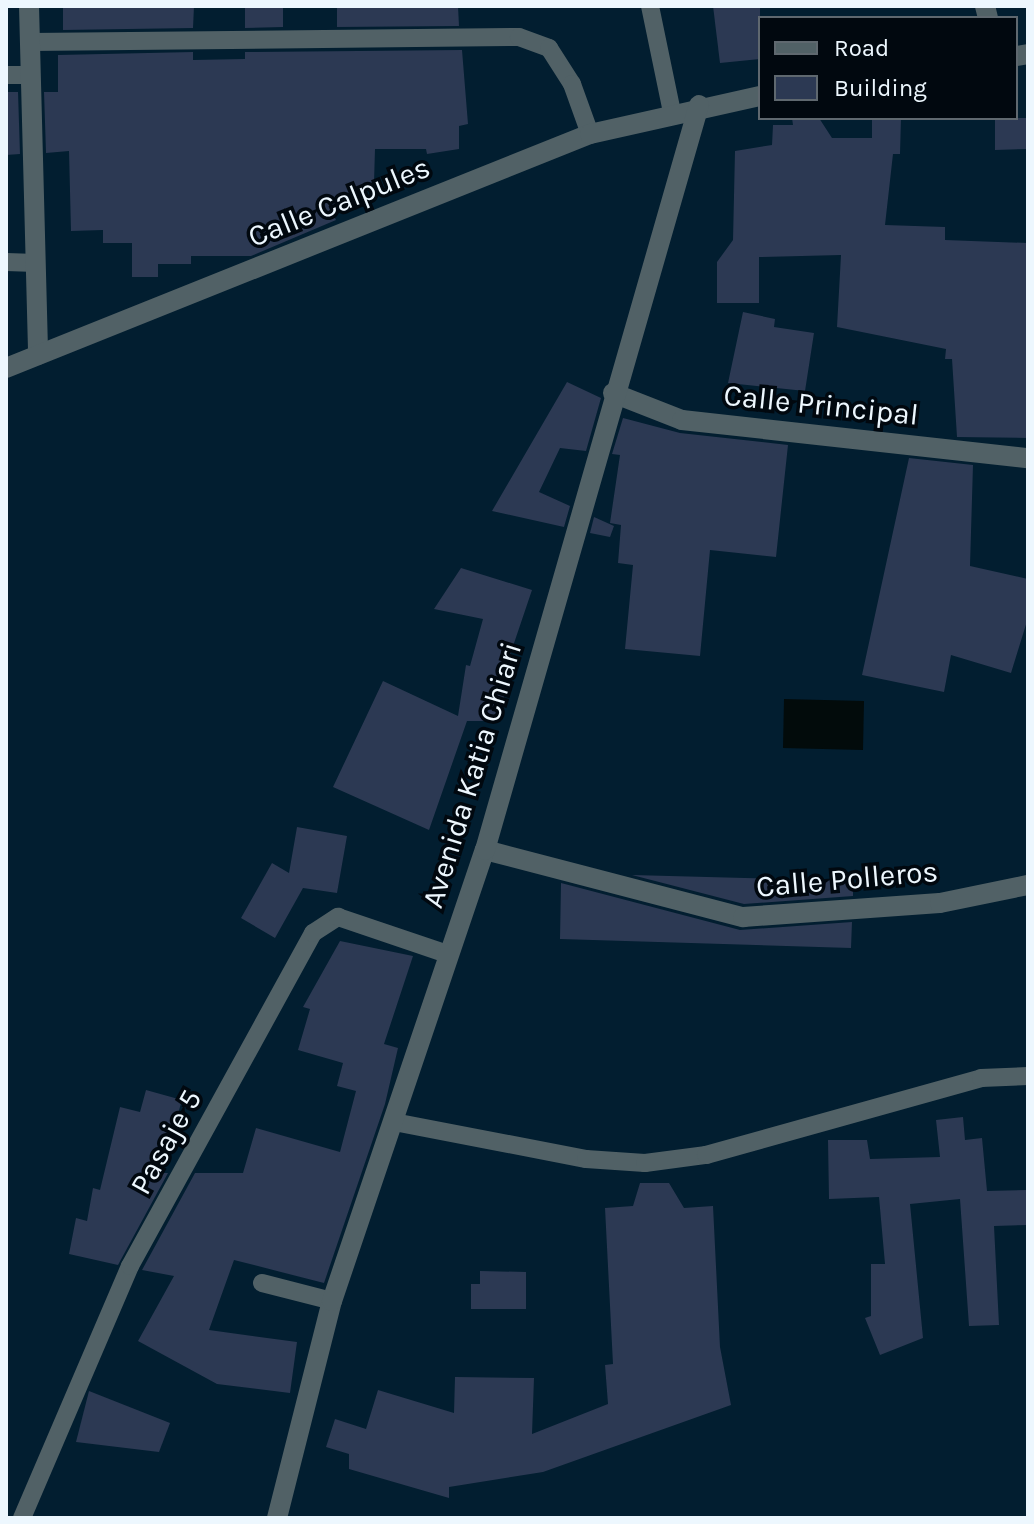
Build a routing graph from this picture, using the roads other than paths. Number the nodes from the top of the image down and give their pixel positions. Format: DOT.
graph roads {
  1 [pos="29,6"];
  2 [pos="650,6"];
  3 [pos="30,42"];
  4 [pos="6,75"];
  5 [pos="31,75"];
  6 [pos="758,96"];
  7 [pos="699,105"];
  8 [pos="672,112"];
  9 [pos="590,134"];
  10 [pos="6,262"];
  11 [pos="36,263"];
  12 [pos="38,355"];
  13 [pos="6,368"];
  14 [pos="613,393"];
  15 [pos="1028,458"];
  16 [pos="485,850"];
  17 [pos="1028,885"];
  18 [pos="447,954"];
  19 [pos="1028,1076"];
  20 [pos="394,1122"];
  21 [pos="262,1283"];
  22 [pos="332,1301"];
  23 [pos="22,1518"];
  24 [pos="277,1518"];
  1 -- 3 [label="street"];
  2 -- 8 [label="lane"];
  3 -- 5 [label="street"];
  3 -- 9 [label="lane"];
  4 -- 5 [label="lane"];
  5 -- 11 [label="street"];
  6 -- 7 [label="street"];
  7 -- 8 [label="street, Calle Calpules"];
  7 -- 14 [label="street, Avenida Katia Chiari"];
  8 -- 9 [label="street, Calle Calpules"];
  9 -- 12 [label="street, Calle Calpules"];
  10 -- 11 [label="lane"];
  11 -- 12 [label="street"];
  12 -- 13 [label="street, Calle Calpules"];
  14 -- 15 [label="street, Calle Principal"];
  14 -- 16 [label="street, Avenida Katia Chiari"];
  16 -- 17 [label="street, Calle Polleros"];
  16 -- 18 [label="street, Avenida Katia Chiari"];
  18 -- 20 [label="street, Avenida Katia Chiari"];
  18 -- 23 [label="lane, Pasaje 5"];
  19 -- 20 [label="lane"];
  20 -- 22 [label="street, Avenida Katia Chiari"];
  21 -- 22 [label="lane"];
  22 -- 24 [label="street, Avenida Katia Chiari"];
}
